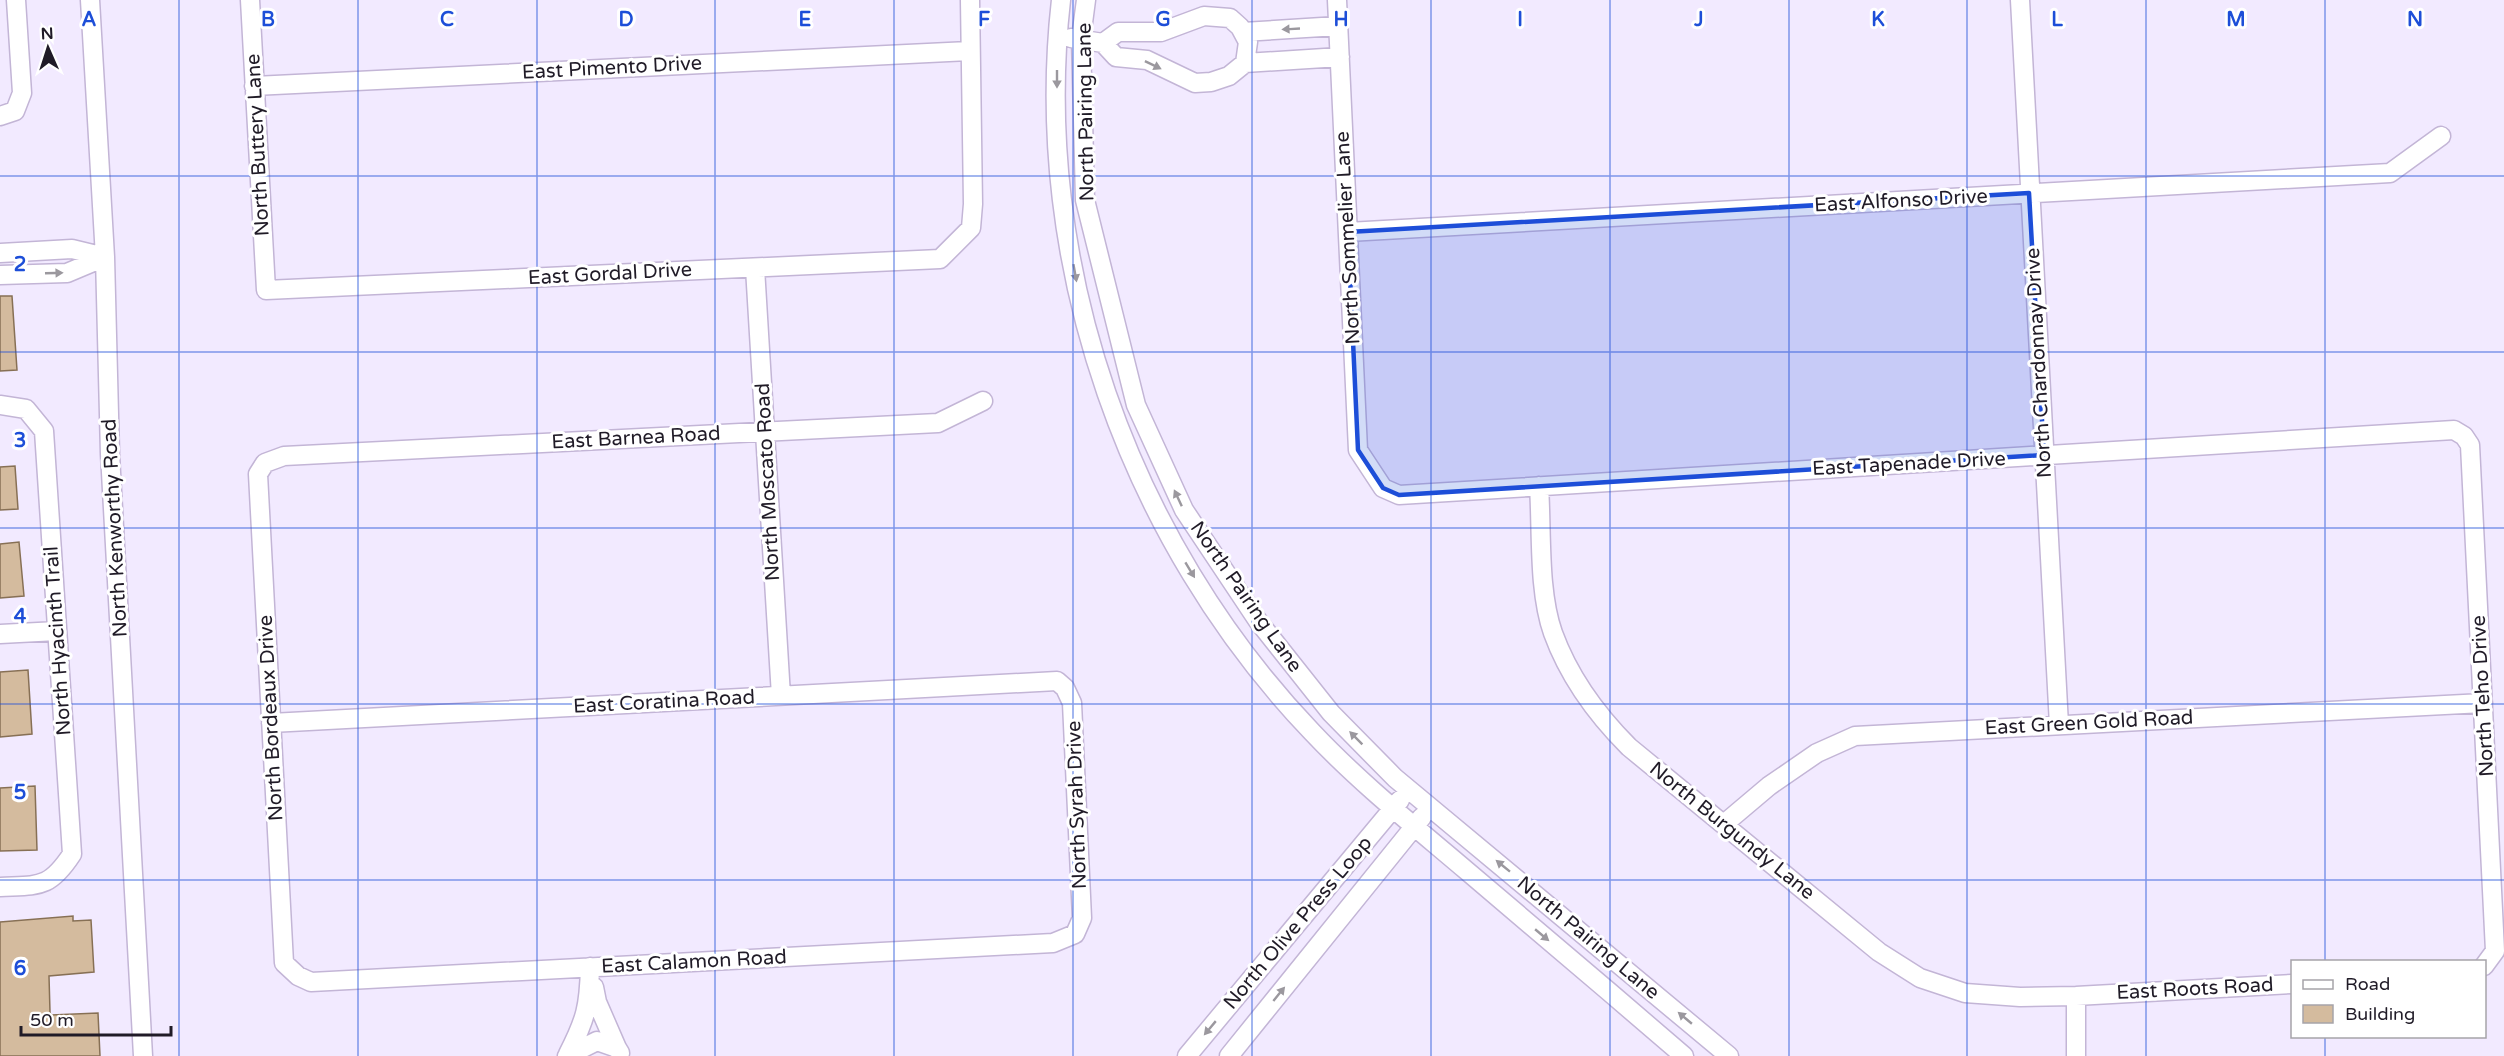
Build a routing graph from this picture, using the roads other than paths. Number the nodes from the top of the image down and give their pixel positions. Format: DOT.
graph roads {
  1 [pos="16,0"];
  2 [pos="90,0"];
  3 [pos="250,0"];
  4 [pos="970,0"];
  5 [pos="1061,0"];
  6 [pos="1086,0"];
  7 [pos="1337,0"];
  8 [pos="2020,0"];
  9 [pos="1338,26"];
  10 [pos="1243,32"];
  11 [pos="1057,38"];
  12 [pos="1081,38"];
  13 [pos="1103,43"];
  14 [pos="969,51"];
  15 [pos="1340,57"];
  16 [pos="1245,63"];
  17 [pos="254,86"];
  18 [pos="8,114"];
  19 [pos="2441,136"];
  20 [pos="2029,193"];
  21 [pos="1348,232"];
  22 [pos="0,253"];
  23 [pos="105,258"];
  24 [pos="755,268"];
  25 [pos="0,275"];
  26 [pos="266,290"];
  27 [pos="983,401"];
  28 [pos="0,405"];
  29 [pos="2454,430"];
  30 [pos="765,432"];
  31 [pos="2044,455"];
  32 [pos="284,456"];
  33 [pos="1371,473"];
  34 [pos="1539,486"];
  35 [pos="57,631"];
  36 [pos="0,634"];
  37 [pos="1057,681"];
  38 [pos="781,696"];
  39 [pos="2483,703"];
  40 [pos="271,723"];
  41 [pos="2059,725"];
  42 [pos="1409,789"];
  43 [pos="1430,806"];
  44 [pos="1393,808"];
  45 [pos="1724,824"];
  46 [pos="1414,826"];
  47 [pos="0,887"];
  48 [pos="1075,934"];
  49 [pos="2486,963"];
  50 [pos="590,967"];
  51 [pos="311,982"];
  52 [pos="2291,984"];
  53 [pos="2097,995"];
  54 [pos="2076,996"];
  55 [pos="620,1052"];
  56 [pos="568,1055"];
  57 [pos="143,1056"];
  58 [pos="1187,1056"];
  59 [pos="1229,1056"];
  60 [pos="1684,1056"];
  61 [pos="1729,1056"];
  62 [pos="2076,1056"];
  1 -- 18 [label="street"];
  2 -- 23 [label="street, North Kenworthy Road"];
  3 -- 17 [label="street, North Buttery Lane"];
  4 -- 14 [label="street"];
  5 -- 11 [label="street, North Pairing Lane"];
  6 -- 12 [label="street, North Pairing Lane"];
  7 -- 9 [label="street, North Sommelier Lane"];
  8 -- 20 [label="street, North Chardonnay Drive"];
  9 -- 10 [label="street, one-way"];
  9 -- 15 [label="street, North Sommelier Lane"];
  10 -- 13 [label="street"];
  10 -- 16 [label="street"];
  11 -- 12 [label="street"];
  11 -- 44 [label="street, North Pairing Lane, one-way"];
  12 -- 13 [label="street"];
  42 -- 12 [label="street, North Pairing Lane, one-way"];
  13 -- 16 [label="street, one-way"];
  14 -- 17 [label="street, East Pimento Drive"];
  14 -- 24 [label="street, East Gordal Drive"];
  15 -- 16 [label="street"];
  15 -- 21 [label="street, North Sommelier Lane"];
  17 -- 26 [label="street, North Buttery Lane"];
  19 -- 20 [label="street, East Alfonso Drive"];
  20 -- 21 [label="street, East Alfonso Drive"];
  20 -- 31 [label="street, North Chardonnay Drive"];
  21 -- 33 [label="street, North Sommelier Lane"];
  22 -- 23 [label="street"];
  25 -- 23 [label="street, one-way"];
  23 -- 57 [label="street, North Kenworthy Road"];
  24 -- 26 [label="street, East Gordal Drive"];
  24 -- 30 [label="street, North Moscato Road"];
  27 -- 30 [label="street, East Barnea Road"];
  28 -- 35 [label="street, North Hyacinth Trail"];
  29 -- 31 [label="street, East Tapenade Drive"];
  29 -- 39 [label="street, North Teho Drive"];
  30 -- 32 [label="street, East Barnea Road"];
  30 -- 38 [label="street, North Moscato Road"];
  31 -- 34 [label="street, East Tapenade Drive"];
  31 -- 41 [label="street, North Chardonnay Drive"];
  32 -- 40 [label="street, North Bordeaux Drive"];
  33 -- 34 [label="street, East Tapenade Drive"];
  34 -- 45 [label="street, North Burgundy Lane"];
  35 -- 36 [label="street"];
  35 -- 47 [label="street, North Hyacinth Trail"];
  37 -- 38 [label="street, East Coratina Road"];
  37 -- 48 [label="street, North Syrah Drive"];
  38 -- 40 [label="street, East Coratina Road"];
  39 -- 41 [label="street, East Green Gold Road"];
  39 -- 49 [label="street, North Teho Drive"];
  40 -- 51 [label="street, North Bordeaux Drive"];
  41 -- 45 [label="street, East Green Gold Road"];
  42 -- 43 [label="street, North Pairing Lane"];
  42 -- 44 [label="street, North Olive Press Loop"];
  43 -- 46 [label="street, North Olive Press Loop"];
  61 -- 43 [label="street, North Pairing Lane, one-way"];
  44 -- 46 [label="street, North Pairing Lane"];
  44 -- 58 [label="street, North Olive Press Loop, one-way"];
  45 -- 54 [label="street, North Burgundy Lane"];
  59 -- 46 [label="street, North Olive Press Loop, one-way"];
  46 -- 60 [label="street, North Pairing Lane, one-way"];
  48 -- 50 [label="street, East Calamon Road"];
  50 -- 51 [label="street, East Calamon Road"];
  50 -- 55 [label="street"];
  50 -- 56 [label="street"];
  52 -- 53 [label="street, East Roots Road"];
  53 -- 54 [label="street, North Burgundy Lane"];
  54 -- 62 [label="street"];
  55 -- 56 [label="street"];
}
